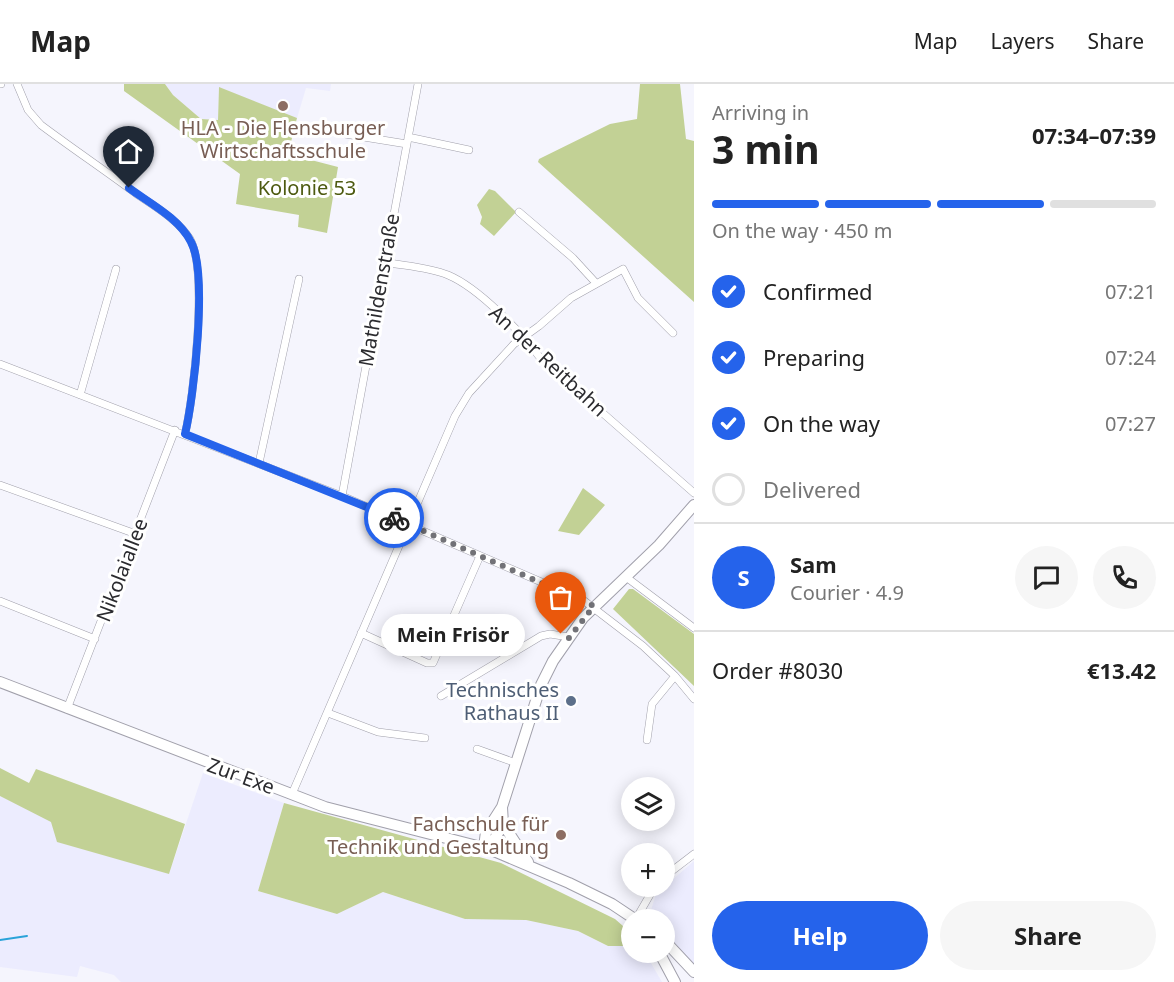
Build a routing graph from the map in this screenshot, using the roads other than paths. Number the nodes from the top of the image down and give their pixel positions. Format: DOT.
graph roads {
  1 [pos="17,84"];
  2 [pos="418,84"];
  3 [pos="345,134"];
  4 [pos="408,141"];
  5 [pos="469,150"];
  6 [pos="519,212"];
  7 [pos="384,262"];
  8 [pos="116,269"];
  9 [pos="299,279"];
  10 [pos="595,282"];
  11 [pos="673,333"];
  12 [pos="524,336"];
  13 [pos="0,364"];
  14 [pos="80,395"];
  15 [pos="175,430"];
  16 [pos="185,434"];
  17 [pos="260,463"];
  18 [pos="0,485"];
  19 [pos="694,493"];
  20 [pos="342,496"];
  21 [pos="694,505"];
  22 [pos="410,525"];
  23 [pos="136,534"];
  24 [pos="480,556"];
  25 [pos="626,577"];
  26 [pos="0,601"];
  27 [pos="594,606"];
  28 [pos="694,628"];
  29 [pos="361,633"];
  30 [pos="569,638"];
  31 [pos="95,639"];
  32 [pos="675,676"];
  33 [pos="0,682"];
  34 [pos="441,696"];
  35 [pos="694,699"];
  36 [pos="67,710"];
  37 [pos="328,712"];
  38 [pos="425,738"];
  39 [pos="647,740"];
  40 [pos="477,750"];
  41 [pos="516,763"];
  42 [pos="292,794"];
  43 [pos="502,807"];
  44 [pos="503,824"];
  45 [pos="486,848"];
  46 [pos="694,854"];
  47 [pos="529,864"];
  48 [pos="675,869"];
  49 [pos="621,910"];
  50 [pos="675,952"];
  51 [pos="665,963"];
  52 [pos="694,972"];
  53 [pos="675,982"];
  1 -- 16 [label="street"];
  2 -- 4 [label="street, Mathildenstraße"];
  3 -- 4 [label="street"];
  4 -- 5 [label="street"];
  4 -- 7 [label="street, Mathildenstraße"];
  6 -- 10 [label="street"];
  7 -- 12 [label="street, An der Reitbahn"];
  7 -- 20 [label="street, Mathildenstraße"];
  8 -- 14 [label="street"];
  9 -- 17 [label="street"];
  10 -- 11 [label="street"];
  10 -- 12 [label="street"];
  12 -- 19 [label="street, An der Reitbahn"];
  12 -- 22 [label="street"];
  13 -- 14 [label="street"];
  14 -- 15 [label="street"];
  15 -- 16 [label="street"];
  15 -- 23 [label="street, Nikolaiallee"];
  16 -- 17 [label="street"];
  17 -- 20 [label="street"];
  18 -- 23 [label="street"];
  20 -- 22 [label="street"];
  21 -- 25 [label="main road"];
  22 -- 24 [label="street"];
  22 -- 29 [label="street"];
  23 -- 31 [label="street, Nikolaiallee"];
  24 -- 27 [label="street"];
  24 -- 29 [label="street"];
  25 -- 27 [label="main road"];
  25 -- 28 [label="street"];
  26 -- 31 [label="street"];
  27 -- 30 [label="main road"];
  27 -- 32 [label="street"];
  29 -- 37 [label="street"];
  30 -- 34 [label="street"];
  30 -- 41 [label="main road"];
  31 -- 36 [label="street, Nikolaiallee"];
  32 -- 35 [label="street"];
  32 -- 39 [label="street"];
  33 -- 36 [label="main road, Zur Exe"];
  36 -- 42 [label="main road, Zur Exe"];
  37 -- 38 [label="street"];
  37 -- 42 [label="street"];
  40 -- 41 [label="street"];
  41 -- 43 [label="main road"];
  42 -- 45 [label="main road, Zur Exe"];
  43 -- 44 [label="main road"];
  43 -- 45 [label="main road"];
  44 -- 45 [label="main road"];
  44 -- 47 [label="main road"];
  45 -- 47 [label="main road, Zur Exe"];
  46 -- 48 [label="street"];
  47 -- 49 [label="main road, Zur Exe"];
  50 -- 52 [label="main road"];
  51 -- 53 [label="main road"];
}
